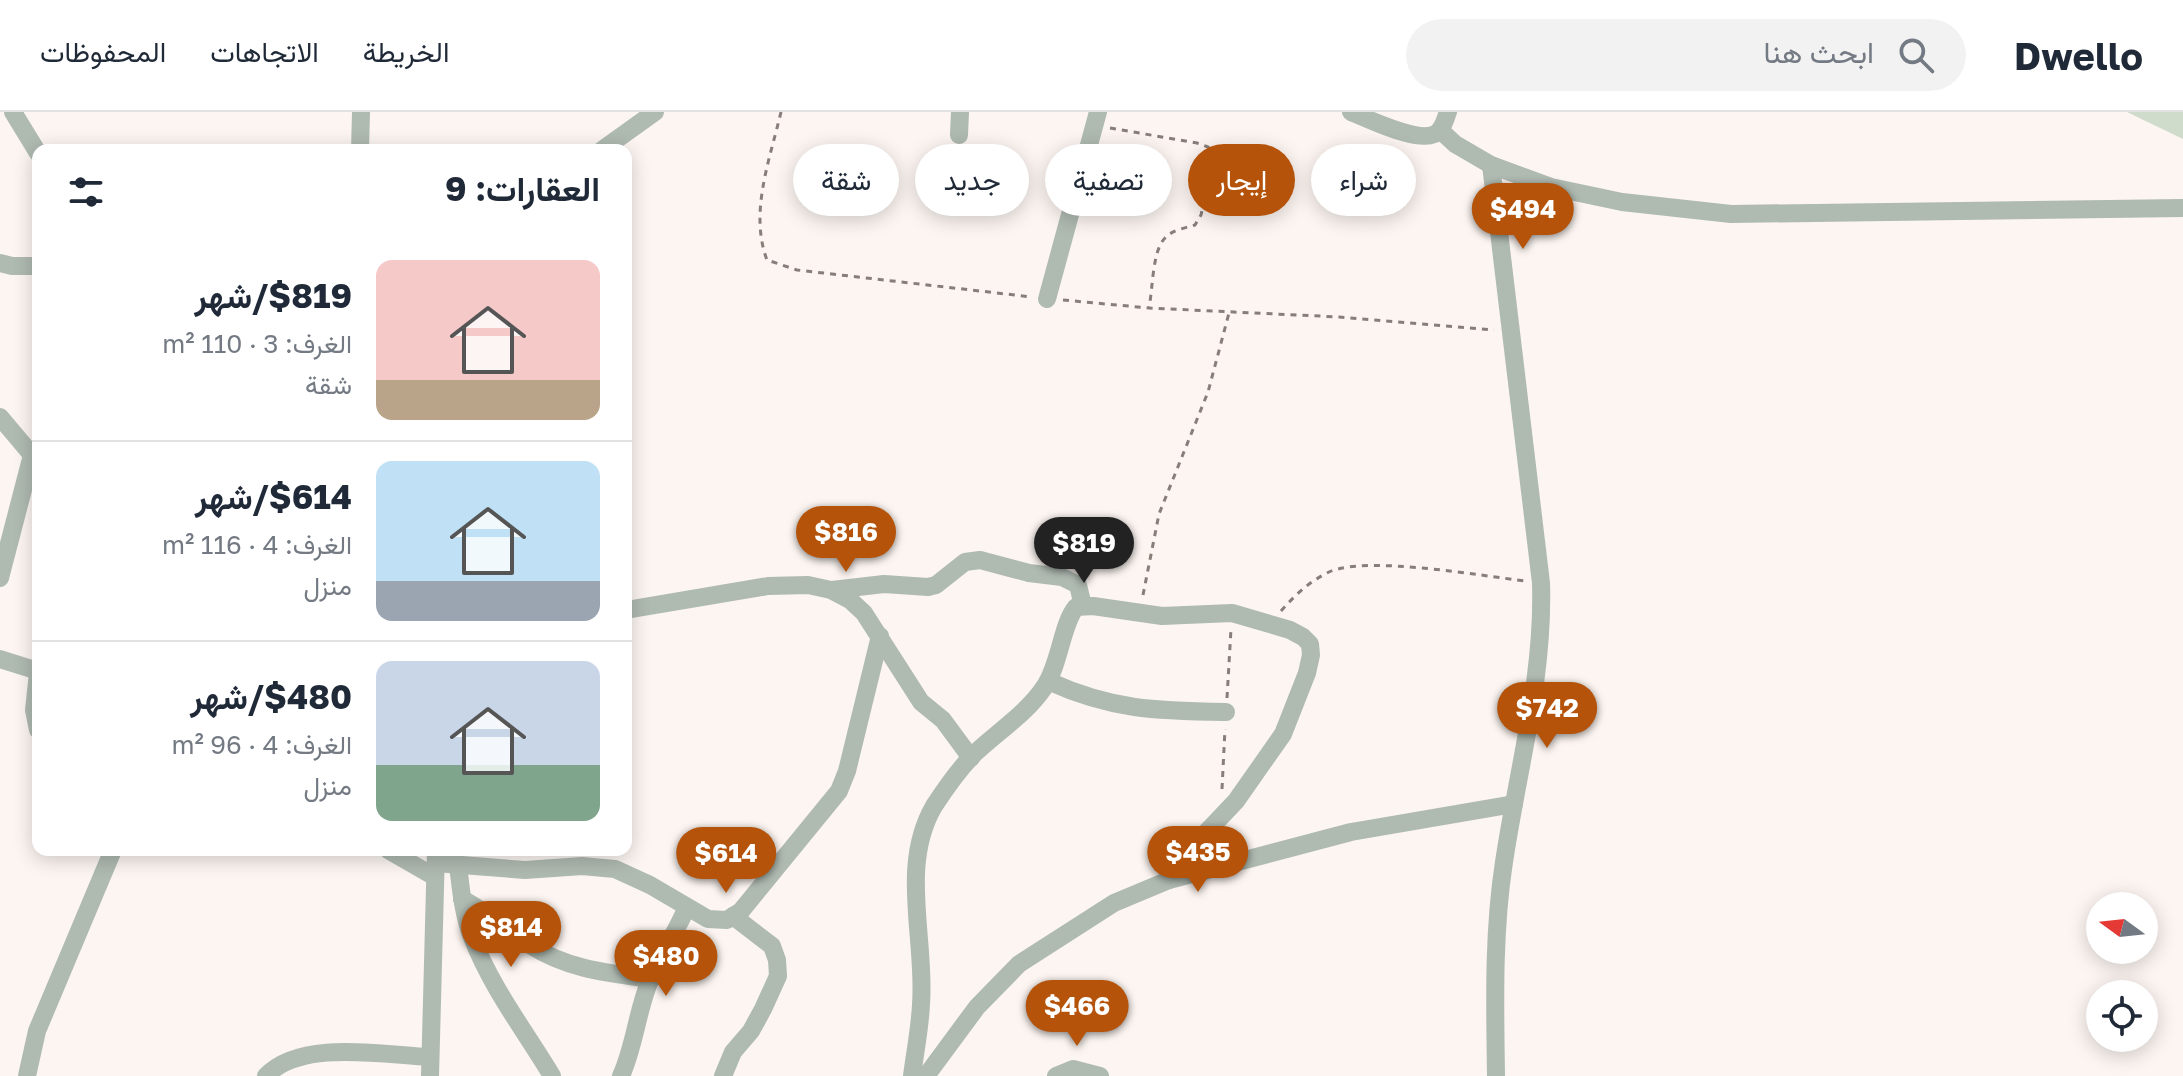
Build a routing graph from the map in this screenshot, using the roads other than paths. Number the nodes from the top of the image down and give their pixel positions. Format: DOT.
graph roads {
  1 [pos="13,112"];
  2 [pos="361,112"];
  3 [pos="655,112"];
  4 [pos="960,112"];
  5 [pos="1351,112"];
  6 [pos="1448,112"];
  7 [pos="1096,119"];
  8 [pos="1440,130"];
  9 [pos="959,135"];
  10 [pos="33,144"];
  11 [pos="360,144"];
  12 [pos="610,144"];
  13 [pos="1491,165"];
  14 [pos="2183,208"];
  15 [pos="32,266"];
  16 [pos="4,267"];
  17 [pos="1047,299"];
  18 [pos="0,417"];
  19 [pos="32,450"];
  20 [pos="32,468"];
  21 [pos="0,578"];
  22 [pos="831,590"];
  23 [pos="1083,606"];
  24 [pos="632,609"];
  25 [pos="880,636"];
  26 [pos="0,659"];
  27 [pos="32,670"];
  28 [pos="1048,681"];
  29 [pos="1226,712"];
  30 [pos="971,758"];
  31 [pos="1514,804"];
  32 [pos="110,856"];
  33 [pos="410,856"];
  34 [pos="582,858"];
  35 [pos="436,863"];
  36 [pos="458,865"];
  37 [pos="1169,880"];
  38 [pos="462,899"];
  39 [pos="687,907"];
  40 [pos="733,916"];
  41 [pos="651,979"];
  42 [pos="430,1057"];
  43 [pos="27,1076"];
  44 [pos="266,1076"];
  45 [pos="430,1076"];
  46 [pos="552,1076"];
  47 [pos="621,1076"];
  48 [pos="723,1076"];
  49 [pos="912,1076"];
  50 [pos="926,1076"];
  51 [pos="1056,1076"];
  52 [pos="1100,1076"];
  53 [pos="1496,1076"];
  1 -- 10 [label="street"];
  2 -- 11 [label="street"];
  3 -- 12 [label="street"];
  4 -- 9 [label="street"];
  5 -- 8 [label="street"];
  6 -- 8 [label="street"];
  7 -- 17 [label="street"];
  8 -- 13 [label="street"];
  13 -- 14 [label="street"];
  13 -- 31 [label="street"];
  15 -- 16 [label="street"];
  18 -- 19 [label="street"];
  20 -- 21 [label="street"];
  22 -- 23 [label="street"];
  22 -- 24 [label="street"];
  22 -- 25 [label="street"];
  23 -- 28 [label="street"];
  23 -- 37 [label="street"];
  25 -- 30 [label="street"];
  25 -- 40 [label="street"];
  26 -- 27 [label="street"];
  28 -- 29 [label="street"];
  28 -- 30 [label="street"];
  30 -- 49 [label="street"];
  31 -- 37 [label="street"];
  31 -- 53 [label="street"];
  32 -- 43 [label="street"];
  33 -- 35 [label="street"];
  34 -- 36 [label="street"];
  34 -- 39 [label="street"];
  35 -- 36 [label="street"];
  35 -- 42 [label="street"];
  36 -- 38 [label="street"];
  37 -- 50 [label="street"];
  38 -- 41 [label="street"];
  38 -- 46 [label="street"];
  39 -- 40 [label="street"];
  39 -- 41 [label="street"];
  40 -- 48 [label="street"];
  41 -- 47 [label="street"];
  42 -- 44 [label="street"];
  42 -- 45 [label="street"];
  51 -- 52 [label="street"];
}
